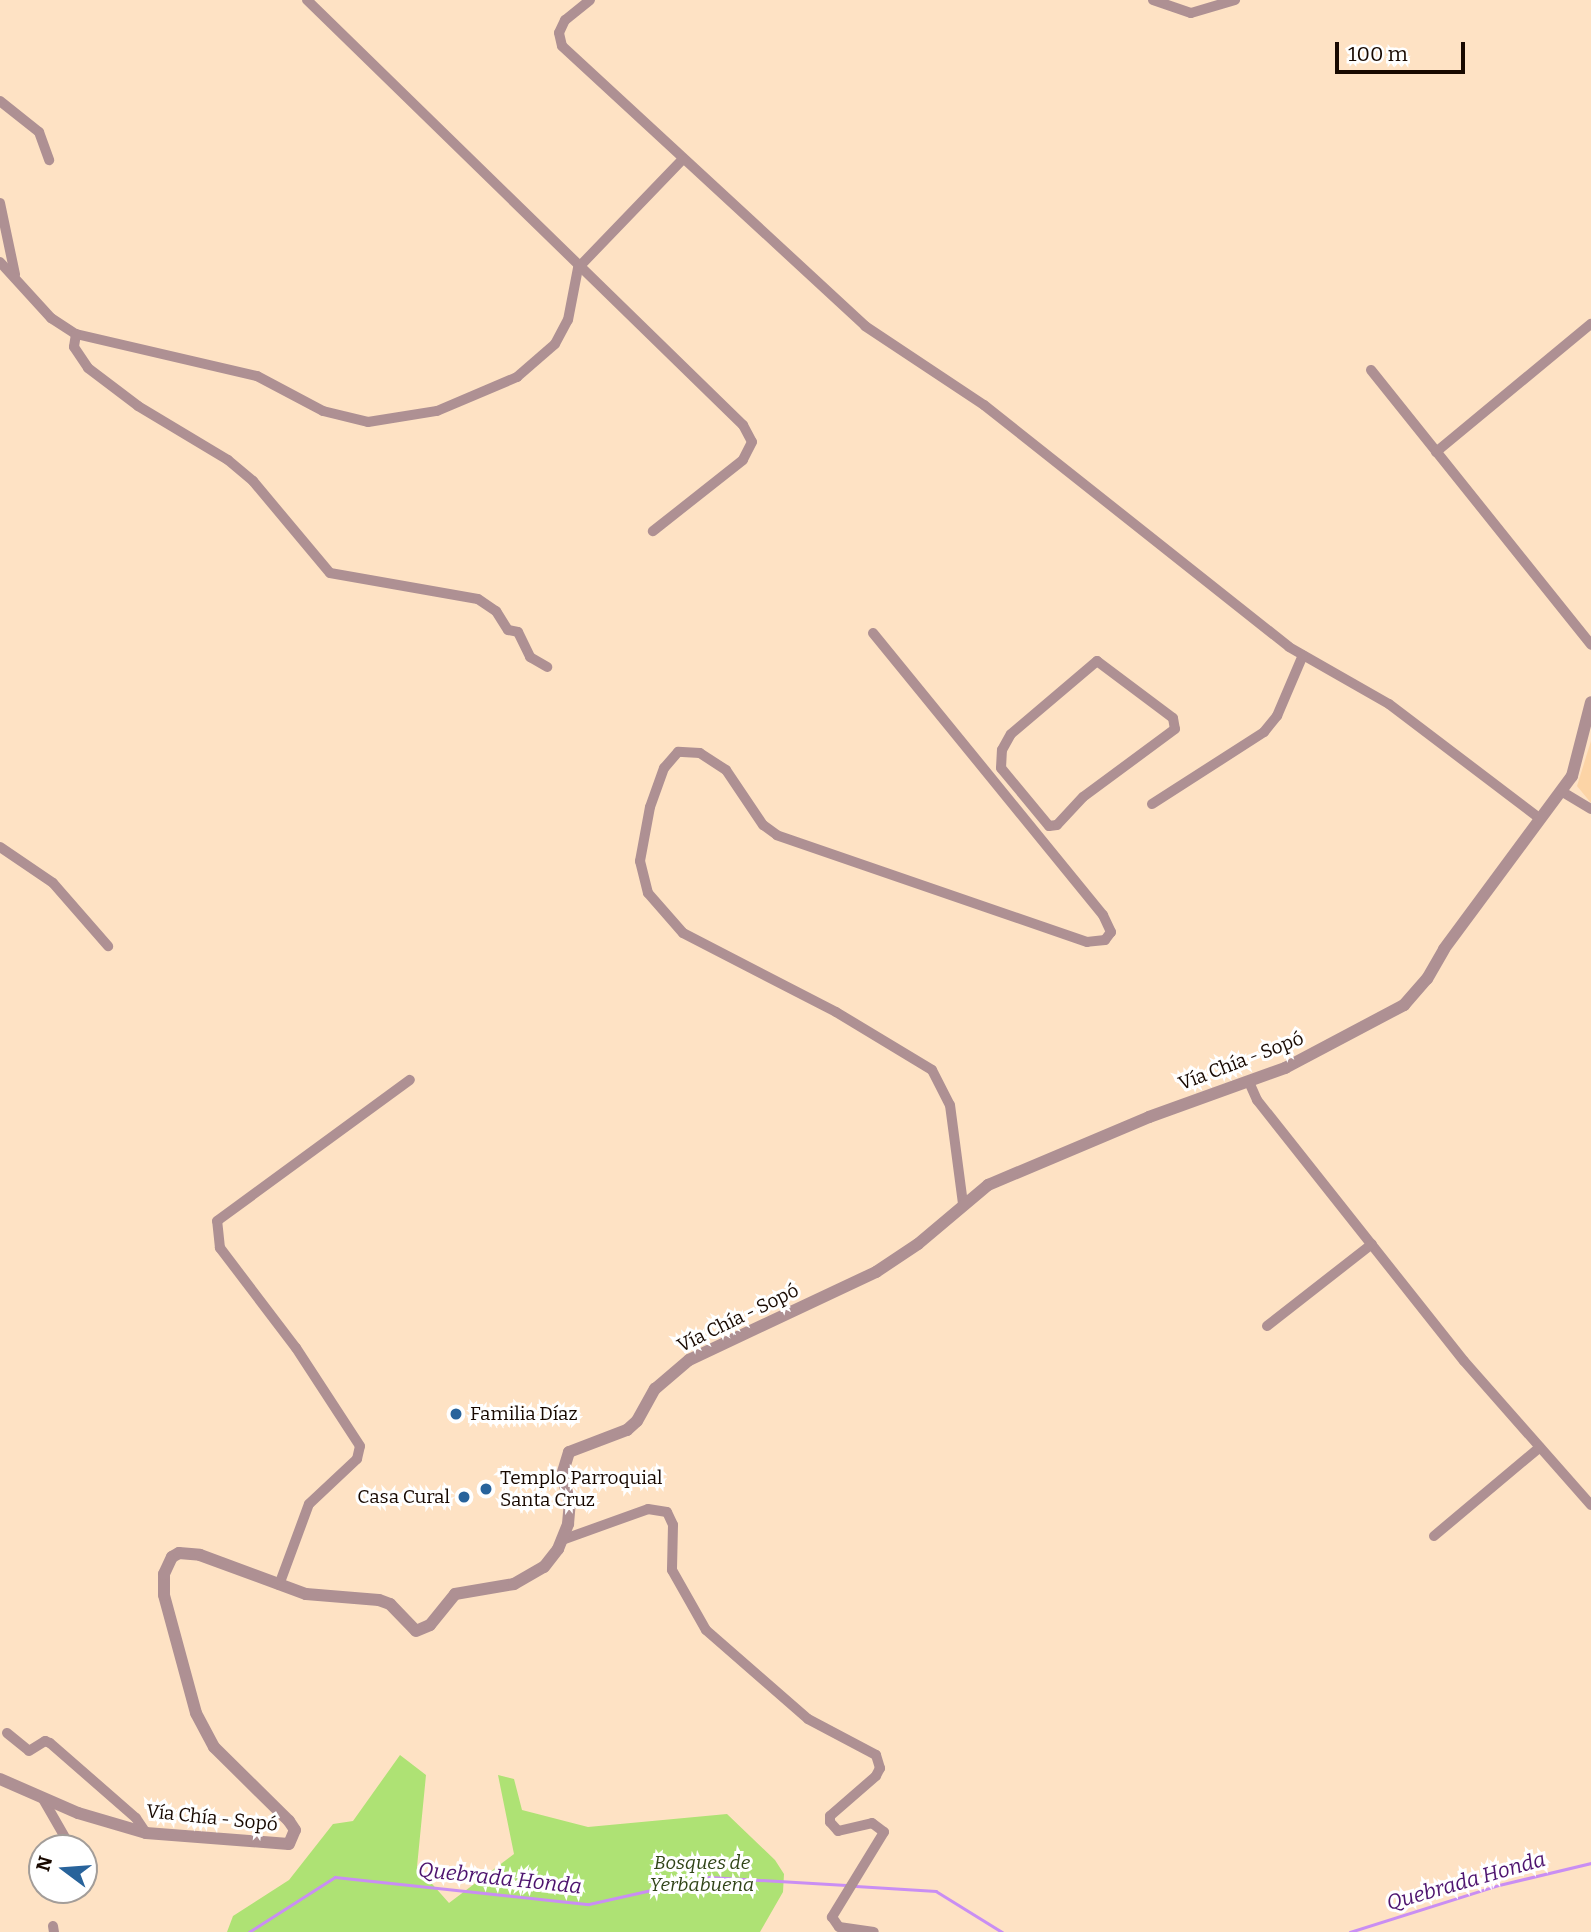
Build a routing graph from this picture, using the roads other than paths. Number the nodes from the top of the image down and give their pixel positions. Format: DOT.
graph roads {
  1 [pos="307,0"];
  2 [pos="590,0"];
  3 [pos="1153,0"];
  4 [pos="1235,0"];
  5 [pos="0,101"];
  6 [pos="683,159"];
  7 [pos="49,160"];
  8 [pos="0,203"];
  9 [pos="0,262"];
  10 [pos="578,268"];
  11 [pos="17,278"];
  12 [pos="1591,324"];
  13 [pos="76,334"];
  14 [pos="1371,370"];
  15 [pos="1436,452"];
  16 [pos="653,531"];
  17 [pos="873,633"];
  18 [pos="1591,645"];
  19 [pos="1303,655"];
  20 [pos="547,667"];
  21 [pos="1591,702"];
  22 [pos="1016,786"];
  23 [pos="1560,791"];
  24 [pos="1006,793"];
  25 [pos="1152,804"];
  26 [pos="1591,809"];
  27 [pos="1539,818"];
  28 [pos="0,847"];
  29 [pos="108,946"];
  30 [pos="410,1080"];
  31 [pos="1249,1082"];
  32 [pos="963,1204"];
  33 [pos="1371,1244"];
  34 [pos="1268,1326"];
  35 [pos="1540,1447"];
  36 [pos="1591,1505"];
  37 [pos="1434,1536"];
  38 [pos="562,1539"];
  39 [pos="279,1585"];
  40 [pos="7,1733"];
  41 [pos="0,1779"];
  42 [pos="43,1799"];
  43 [pos="146,1833"];
  44 [pos="63,1834"];
  45 [pos="833,1928"];
  46 [pos="874,1932"];
  1 -- 10 [label="street"];
  2 -- 6 [label="street"];
  3 -- 4 [label="street"];
  5 -- 7 [label="street"];
  6 -- 10 [label="street"];
  6 -- 19 [label="street"];
  8 -- 11 [label="street"];
  9 -- 11 [label="street"];
  10 -- 13 [label="street"];
  10 -- 16 [label="street"];
  11 -- 13 [label="street"];
  12 -- 15 [label="street"];
  13 -- 20 [label="street"];
  14 -- 15 [label="street"];
  15 -- 18 [label="street"];
  17 -- 24 [label="street"];
  19 -- 25 [label="street"];
  19 -- 27 [label="street"];
  21 -- 23 [label="street, Vía Chía - Sopó"];
  22 -- 22 [label="street"];
  22 -- 24 [label="street"];
  23 -- 26 [label="street"];
  23 -- 27 [label="street, Vía Chía - Sopó"];
  24 -- 32 [label="street"];
  27 -- 31 [label="street, Vía Chía - Sopó"];
  28 -- 29 [label="street"];
  30 -- 39 [label="street"];
  31 -- 32 [label="street, Vía Chía - Sopó"];
  31 -- 33 [label="street"];
  32 -- 38 [label="street, Vía Chía - Sopó"];
  33 -- 34 [label="street"];
  33 -- 35 [label="street"];
  35 -- 36 [label="street"];
  35 -- 37 [label="street"];
  38 -- 39 [label="street, Vía Chía - Sopó"];
  38 -- 45 [label="street"];
  39 -- 43 [label="street, Vía Chía - Sopó"];
  40 -- 43 [label="street"];
  41 -- 42 [label="street, Vía Chía - Sopó"];
  42 -- 43 [label="street, Vía Chía - Sopó"];
  42 -- 44 [label="street"];
  45 -- 46 [label="street"];
}
